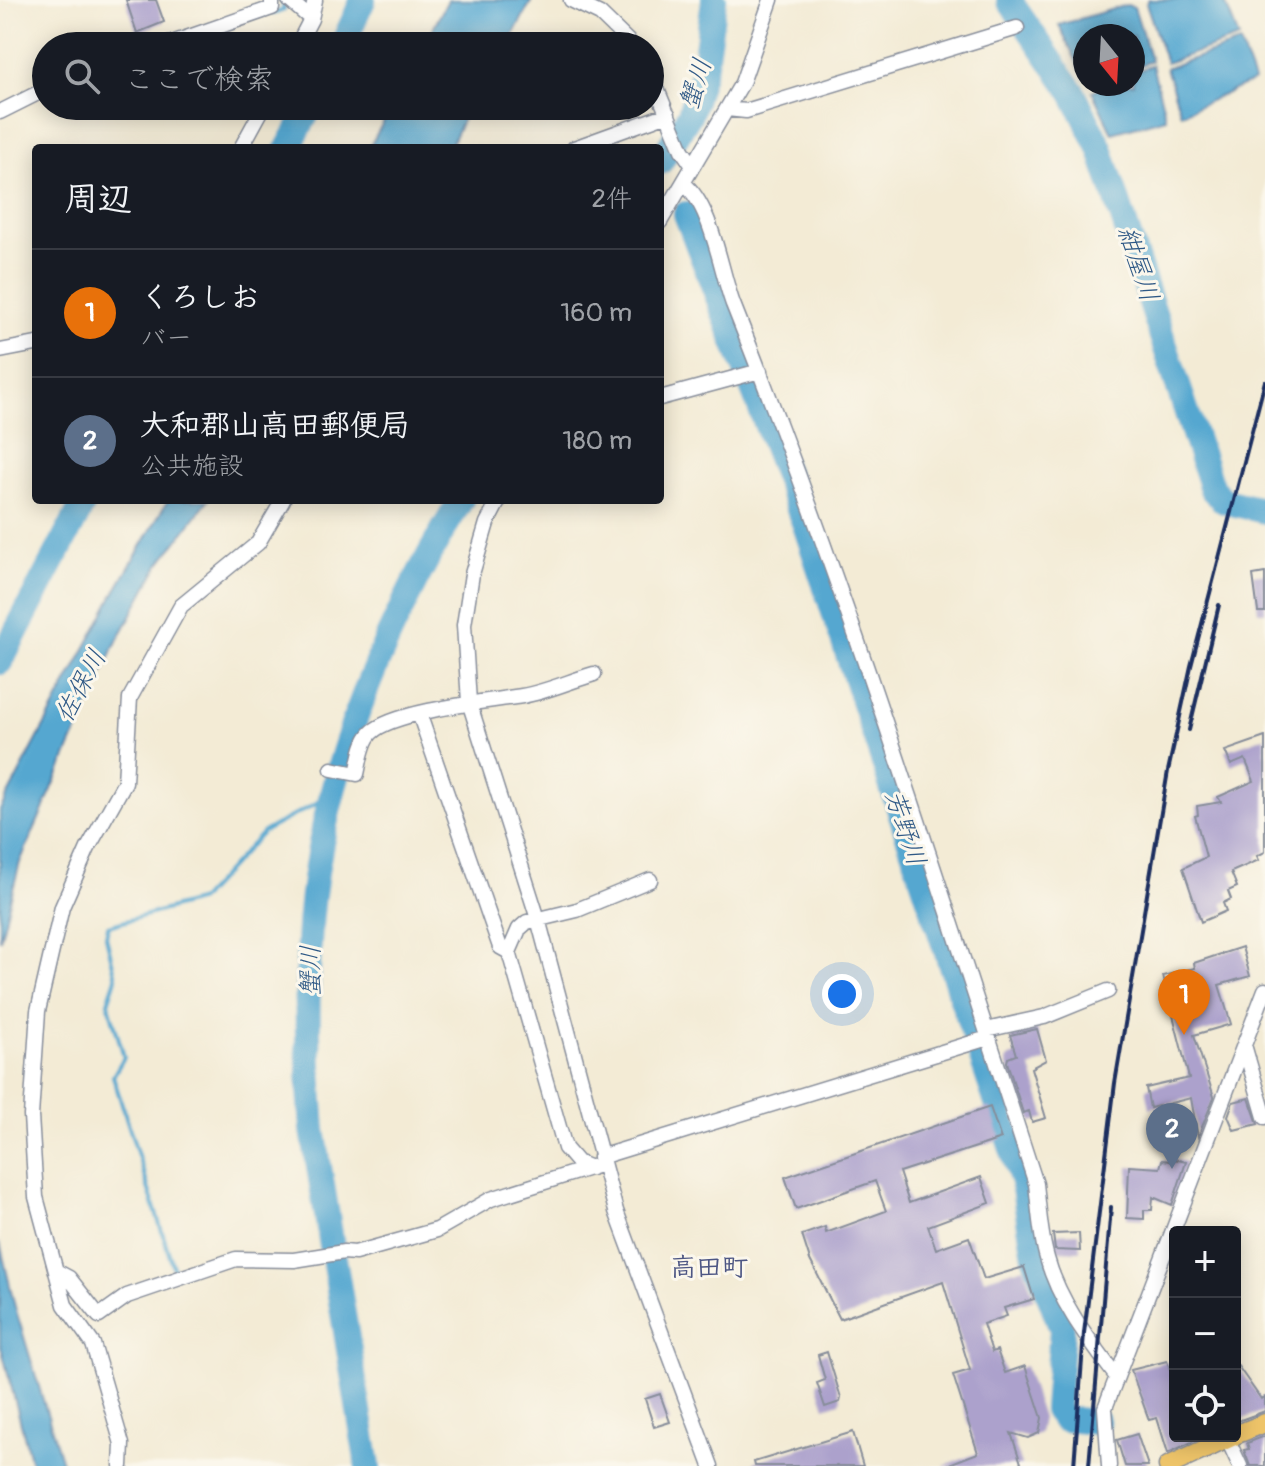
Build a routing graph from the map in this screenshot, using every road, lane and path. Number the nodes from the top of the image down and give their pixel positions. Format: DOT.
graph roads {
  1 [pos="272,0"];
  2 [pos="289,0"];
  3 [pos="315,0"];
  4 [pos="571,0"];
  5 [pos="771,0"];
  6 [pos="311,19"];
  7 [pos="1017,28"];
  8 [pos="203,32"];
  9 [pos="304,32"];
  10 [pos="619,32"];
  11 [pos="32,96"];
  12 [pos="664,104"];
  13 [pos="727,109"];
  14 [pos="0,112"];
  15 [pos="669,116"];
  16 [pos="664,118"];
  17 [pos="256,120"];
  18 [pos="657,120"];
  19 [pos="243,144"];
  20 [pos="586,144"];
  21 [pos="693,166"];
  22 [pos="683,183"];
  23 [pos="664,215"];
  24 [pos="32,345"];
  25 [pos="0,351"];
  26 [pos="760,371"];
  27 [pos="664,397"];
  28 [pos="281,504"];
  29 [pos="497,504"];
  30 [pos="594,674"];
  31 [pos="469,702"];
  32 [pos="420,716"];
  33 [pos="332,769"];
  34 [pos="650,880"];
  35 [pos="538,919"];
  36 [pos="509,952"];
  37 [pos="1265,990"];
  38 [pos="1108,991"];
  39 [pos="987,1034"];
  40 [pos="1244,1045"];
  41 [pos="1265,1117"];
  42 [pos="598,1163"];
  43 [pos="56,1271"];
  44 [pos="1116,1376"];
  45 [pos="1265,1423"];
  46 [pos="1241,1433"];
  47 [pos="1221,1442"];
  48 [pos="1233,1442"];
  49 [pos="121,1466"];
  50 [pos="711,1466"];
  51 [pos="1109,1466"];
  52 [pos="1168,1466"];
  53 [pos="1240,1466"];
  1 -- 8 [label="street"];
  2 -- 6 [label="street"];
  3 -- 6 [label="street"];
  4 -- 10 [label="street"];
  5 -- 13 [label="street"];
  6 -- 9 [label="street"];
  7 -- 13 [label="street"];
  11 -- 14 [label="street"];
  12 -- 15 [label="street"];
  13 -- 21 [label="street"];
  15 -- 16 [label="street"];
  15 -- 21 [label="street"];
  17 -- 19 [label="street"];
  18 -- 20 [label="street"];
  21 -- 22 [label="street"];
  22 -- 23 [label="street"];
  22 -- 26 [label="street"];
  24 -- 25 [label="street"];
  26 -- 27 [label="street"];
  26 -- 39 [label="street"];
  28 -- 43 [label="street"];
  29 -- 31 [label="street"];
  30 -- 31 [label="street"];
  31 -- 32 [label="street"];
  31 -- 35 [label="street"];
  32 -- 33 [label="street"];
  32 -- 36 [label="street"];
  34 -- 35 [label="street"];
  35 -- 36 [label="street"];
  35 -- 42 [label="street"];
  36 -- 42 [label="street"];
  37 -- 40 [label="street"];
  38 -- 39 [label="street"];
  39 -- 42 [label="street"];
  39 -- 44 [label="street"];
  40 -- 41 [label="street"];
  40 -- 44 [label="street"];
  42 -- 43 [label="street"];
  42 -- 50 [label="street"];
  43 -- 49 [label="street"];
  44 -- 51 [label="street"];
  45 -- 46 [label="main road"];
  47 -- 52 [label="main road"];
  48 -- 53 [label="street"];
}
